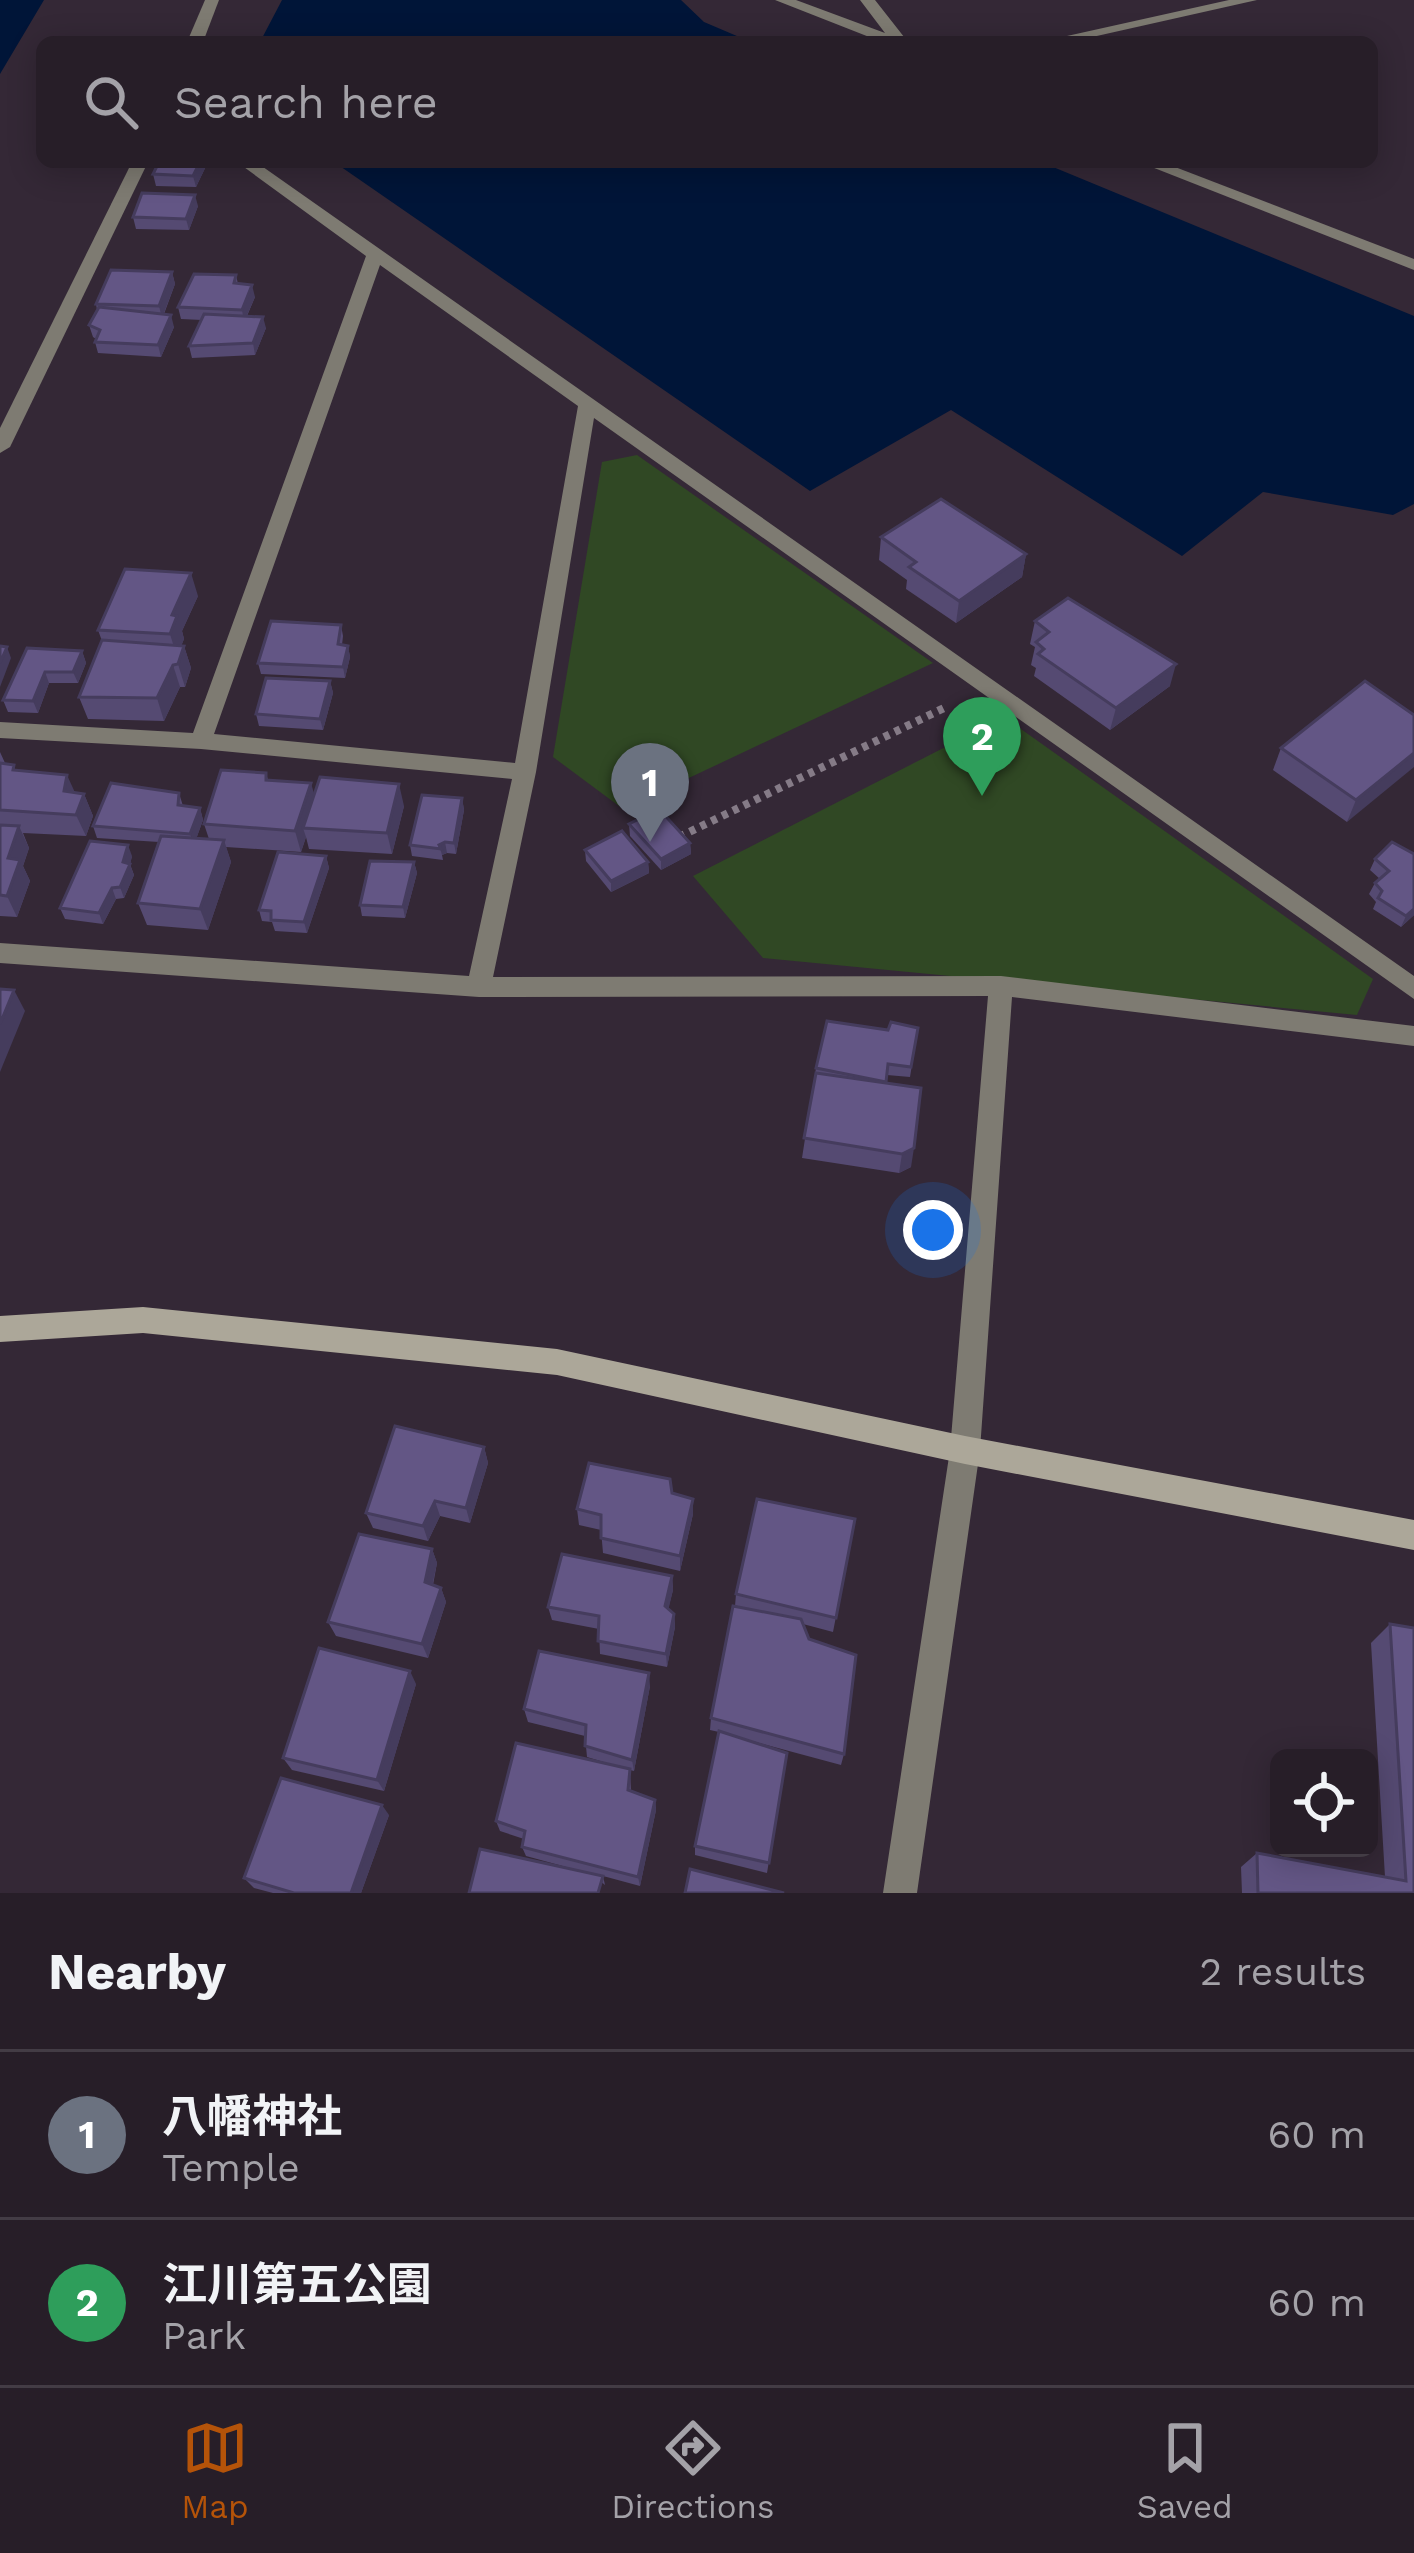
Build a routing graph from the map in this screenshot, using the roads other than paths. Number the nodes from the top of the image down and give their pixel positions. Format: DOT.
graph roads {
  1 [pos="212,0"];
  2 [pos="782,0"];
  3 [pos="867,0"];
  4 [pos="1159,0"];
  5 [pos="1250,0"];
  6 [pos="1174,15"];
  7 [pos="197,36"];
  8 [pos="881,36"];
  9 [pos="894,36"];
  10 [pos="1076,36"];
  11 [pos="137,168"];
  12 [pos="253,168"];
  13 [pos="1163,168"];
  14 [pos="375,254"];
  15 [pos="1414,265"];
  16 [pos="586,407"];
  17 [pos="0,447"];
  18 [pos="0,730"];
  19 [pos="201,741"];
  20 [pos="525,772"];
  21 [pos="0,953"];
  22 [pos="1001,986"];
  23 [pos="479,987"];
  24 [pos="1414,989"];
  25 [pos="1414,1036"];
  26 [pos="0,1329"];
  27 [pos="965,1450"];
  28 [pos="1414,1535"];
  29 [pos="900,1893"];
  1 -- 7 [label="street"];
  2 -- 8 [label="street"];
  3 -- 9 [label="street"];
  4 -- 6 [label="street"];
  5 -- 6 [label="street"];
  6 -- 10 [label="street"];
  11 -- 17 [label="street"];
  12 -- 14 [label="street"];
  13 -- 15 [label="street"];
  14 -- 16 [label="street"];
  14 -- 19 [label="street"];
  16 -- 20 [label="street"];
  16 -- 24 [label="street"];
  18 -- 19 [label="street"];
  19 -- 20 [label="street"];
  20 -- 23 [label="street"];
  21 -- 23 [label="street"];
  22 -- 23 [label="street"];
  22 -- 25 [label="street"];
  22 -- 27 [label="street"];
  26 -- 27 [label="street"];
  27 -- 28 [label="street"];
  27 -- 29 [label="street"];
}
